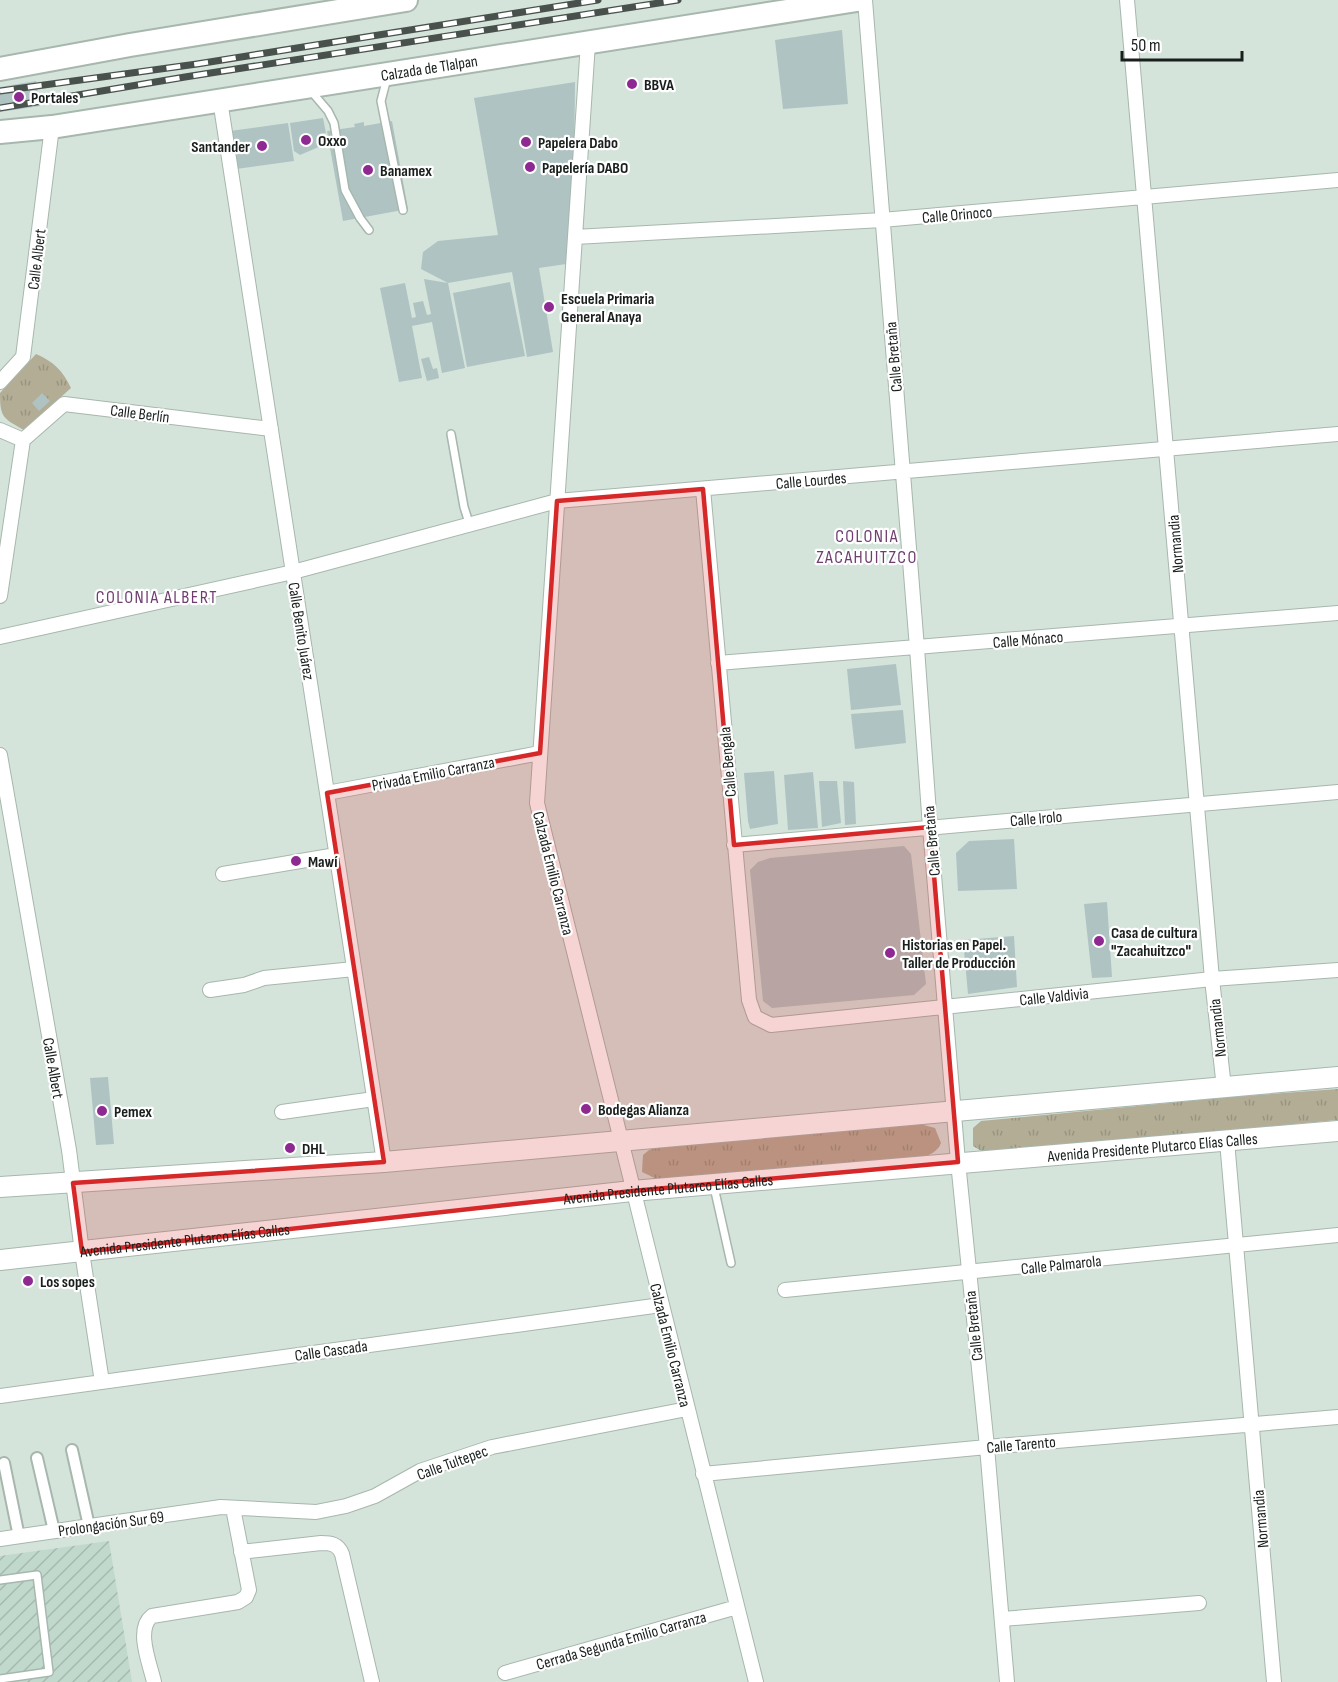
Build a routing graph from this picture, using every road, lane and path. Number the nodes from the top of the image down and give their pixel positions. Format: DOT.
graph roads {
  1 [pos="404,0"];
  2 [pos="857,0"];
  3 [pos="866,0"];
  4 [pos="1127,0"];
  5 [pos="588,43"];
  6 [pos="0,69"];
  7 [pos="388,74"];
  8 [pos="307,86"];
  9 [pos="220,100"];
  10 [pos="52,127"];
  11 [pos="0,132"];
  12 [pos="1338,180"];
  13 [pos="1145,198"];
  14 [pos="403,210"];
  15 [pos="882,220"];
  16 [pos="369,230"];
  17 [pos="575,237"];
  18 [pos="0,382"];
  19 [pos="271,429"];
  20 [pos="0,430"];
  21 [pos="452,434"];
  22 [pos="1338,434"];
  23 [pos="23,440"];
  24 [pos="1166,450"];
  25 [pos="902,472"];
  26 [pos="703,489"];
  27 [pos="557,501"];
  28 [pos="470,526"];
  29 [pos="293,572"];
  30 [pos="0,597"];
  31 [pos="1338,613"];
  32 [pos="1182,626"];
  33 [pos="0,637"];
  34 [pos="917,648"];
  35 [pos="718,663"];
  36 [pos="540,753"];
  37 [pos="0,758"];
  38 [pos="1338,792"];
  39 [pos="327,793"];
  40 [pos="1198,804"];
  41 [pos="930,828"];
  42 [pos="734,845"];
  43 [pos="336,855"];
  44 [pos="223,874"];
  45 [pos="354,969"];
  46 [pos="1338,970"];
  47 [pos="1212,980"];
  48 [pos="210,990"];
  49 [pos="945,1007"];
  50 [pos="771,1025"];
  51 [pos="1338,1077"];
  52 [pos="1224,1088"];
  53 [pos="374,1099"];
  54 [pos="282,1112"];
  55 [pos="954,1112"];
  56 [pos="1338,1131"];
  57 [pos="620,1141"];
  58 [pos="1227,1141"];
  59 [pos="384,1162"];
  60 [pos="958,1162"];
  61 [pos="73,1183"];
  62 [pos="714,1185"];
  63 [pos="0,1187"];
  64 [pos="632,1191"];
  65 [pos="1338,1235"];
  66 [pos="1236,1246"];
  67 [pos="82,1252"];
  68 [pos="0,1260"];
  69 [pos="731,1263"];
  70 [pos="968,1273"];
  71 [pos="784,1290"];
  72 [pos="662,1305"];
  73 [pos="102,1382"];
  74 [pos="0,1396"];
  75 [pos="687,1409"];
  76 [pos="1338,1417"];
  77 [pos="1252,1424"];
  78 [pos="987,1447"];
  79 [pos="72,1450"];
  80 [pos="37,1458"];
  81 [pos="4,1462"];
  82 [pos="704,1474"];
  83 [pos="227,1507"];
  84 [pos="89,1526"];
  85 [pos="54,1532"];
  86 [pos="19,1537"];
  87 [pos="0,1539"];
  88 [pos="241,1552"];
  89 [pos="0,1580"];
  90 [pos="1199,1603"];
  91 [pos="737,1607"];
  92 [pos="1002,1619"];
  93 [pos="505,1673"];
  94 [pos="0,1679"];
  95 [pos="154,1682"];
  96 [pos="372,1682"];
  97 [pos="756,1682"];
  98 [pos="1007,1682"];
  99 [pos="1274,1682"];
  1 -- 6 [label="highway"];
  2 -- 5 [label="highway, Calzada de Tlalpan"];
  3 -- 15 [label="street, Calle Bretaña"];
  4 -- 13 [label="street, Normandia"];
  5 -- 7 [label="highway, Calzada de Tlalpan"];
  5 -- 17 [label="street, Calzada Emilio Carranza"];
  7 -- 8 [label="highway, Calzada de Tlalpan"];
  7 -- 14 [label="lane"];
  8 -- 9 [label="highway, Calzada de Tlalpan"];
  8 -- 16 [label="lane"];
  9 -- 10 [label="highway, Calzada de Tlalpan"];
  9 -- 19 [label="street, Calle Benito Juárez"];
  10 -- 11 [label="highway, Calzada de Tlalpan"];
  10 -- 18 [label="street, Calle Albert"];
  12 -- 13 [label="street, Calle Orinoco"];
  13 -- 15 [label="street, Calle Orinoco"];
  13 -- 24 [label="street, Normandia"];
  15 -- 17 [label="street, Calle Orinoco"];
  15 -- 25 [label="street, Calle Bretaña"];
  17 -- 27 [label="street, Calzada Emilio Carranza"];
  19 -- 23 [label="street, Calle Berlín"];
  19 -- 29 [label="street, Calle Benito Juárez"];
  20 -- 23 [label="street"];
  21 -- 28 [label="lane"];
  22 -- 24 [label="street, Calle Lourdes"];
  23 -- 30 [label="street"];
  24 -- 25 [label="street, Calle Lourdes"];
  24 -- 32 [label="street, Normandia"];
  25 -- 26 [label="street, Calle Lourdes"];
  25 -- 34 [label="street, Calle Bretaña"];
  26 -- 27 [label="street, Calle Lourdes"];
  26 -- 35 [label="street, Calle Bengala"];
  27 -- 28 [label="street, Calle Lourdes"];
  27 -- 36 [label="street, Calzada Emilio Carranza"];
  28 -- 29 [label="street, Calle Lourdes"];
  29 -- 33 [label="street, Calle Lourdes"];
  29 -- 39 [label="street, Calle Benito Juárez"];
  31 -- 32 [label="street, Calle Mónaco"];
  32 -- 34 [label="street, Calle Mónaco"];
  32 -- 40 [label="street, Normandia"];
  34 -- 35 [label="street, Calle Mónaco"];
  34 -- 41 [label="street, Calle Bretaña"];
  35 -- 42 [label="street, Calle Bengala"];
  36 -- 39 [label="street, Privada Emilio Carranza"];
  36 -- 57 [label="street, Calzada Emilio Carranza"];
  37 -- 61 [label="street, Calle Albert"];
  38 -- 40 [label="street, Calle Irolo"];
  39 -- 43 [label="street, Calle Benito Juárez"];
  40 -- 41 [label="street, Calle Irolo"];
  40 -- 47 [label="street, Normandia"];
  41 -- 42 [label="street, Calle Irolo"];
  41 -- 49 [label="street, Calle Bretaña"];
  42 -- 50 [label="street, Calle Bengala"];
  43 -- 44 [label="street"];
  43 -- 45 [label="street, Calle Benito Juárez"];
  45 -- 48 [label="street"];
  45 -- 53 [label="street, Calle Benito Juárez"];
  46 -- 47 [label="street, Calle Valdivia"];
  47 -- 49 [label="street, Calle Valdivia"];
  47 -- 52 [label="street, Normandia"];
  49 -- 50 [label="street, Calle Valdivia"];
  49 -- 55 [label="street, Calle Bretaña"];
  51 -- 52 [label="main road"];
  52 -- 55 [label="main road"];
  53 -- 54 [label="street"];
  53 -- 59 [label="street, Calle Benito Juárez"];
  55 -- 57 [label="main road"];
  55 -- 60 [label="street, Calle Bretaña"];
  56 -- 58 [label="main road, Avenida Presidente Plutarco Elías Calles"];
  57 -- 59 [label="main road"];
  57 -- 64 [label="street, Calzada Emilio Carranza"];
  58 -- 60 [label="main road, Avenida Presidente Plutarco Elías Calles"];
  58 -- 66 [label="street, Normandia"];
  59 -- 61 [label="main road"];
  60 -- 62 [label="main road, Avenida Presidente Plutarco Elías Calles"];
  60 -- 70 [label="street, Calle Bretaña"];
  61 -- 63 [label="main road"];
  61 -- 67 [label="street, Calle Albert"];
  62 -- 64 [label="main road, Avenida Presidente Plutarco Elías Calles"];
  62 -- 69 [label="lane"];
  64 -- 67 [label="main road, Avenida Presidente Plutarco Elías Calles"];
  64 -- 72 [label="street, Calzada Emilio Carranza"];
  65 -- 66 [label="street, Calle Palmarola"];
  66 -- 70 [label="street, Calle Palmarola"];
  66 -- 77 [label="street, Normandia"];
  67 -- 68 [label="main road, Avenida Presidente Plutarco Elías Calles"];
  67 -- 73 [label="street, Calle Albert"];
  70 -- 71 [label="street, Calle Palmarola"];
  70 -- 78 [label="street, Calle Bretaña"];
  72 -- 73 [label="street, Calle Cascada"];
  72 -- 75 [label="street, Calzada Emilio Carranza"];
  73 -- 74 [label="street, Calle Cascada"];
  75 -- 82 [label="street, Calzada Emilio Carranza"];
  75 -- 83 [label="street, Calle Tultepec"];
  76 -- 77 [label="street, Calle Tarento"];
  77 -- 78 [label="street, Calle Tarento"];
  77 -- 99 [label="street, Normandia"];
  78 -- 82 [label="street, Calle Tarento"];
  78 -- 92 [label="street, Calle Bretaña"];
  79 -- 84 [label="street"];
  80 -- 85 [label="street"];
  81 -- 86 [label="street"];
  82 -- 91 [label="street, Calzada Emilio Carranza"];
  83 -- 84 [label="street, Prolongación Sur 69"];
  83 -- 88 [label="street"];
  84 -- 85 [label="street, Prolongación Sur 69"];
  85 -- 86 [label="street, Prolongación Sur 69"];
  86 -- 87 [label="street, Prolongación Sur 69"];
  88 -- 95 [label="street"];
  88 -- 96 [label="street"];
  89 -- 94 [label="lane"];
  90 -- 92 [label="street"];
  91 -- 93 [label="street, Cerrada Segunda Emilio Carranza"];
  91 -- 97 [label="street, Calzada Emilio Carranza"];
  92 -- 98 [label="street, Calle Bretaña"];
}
